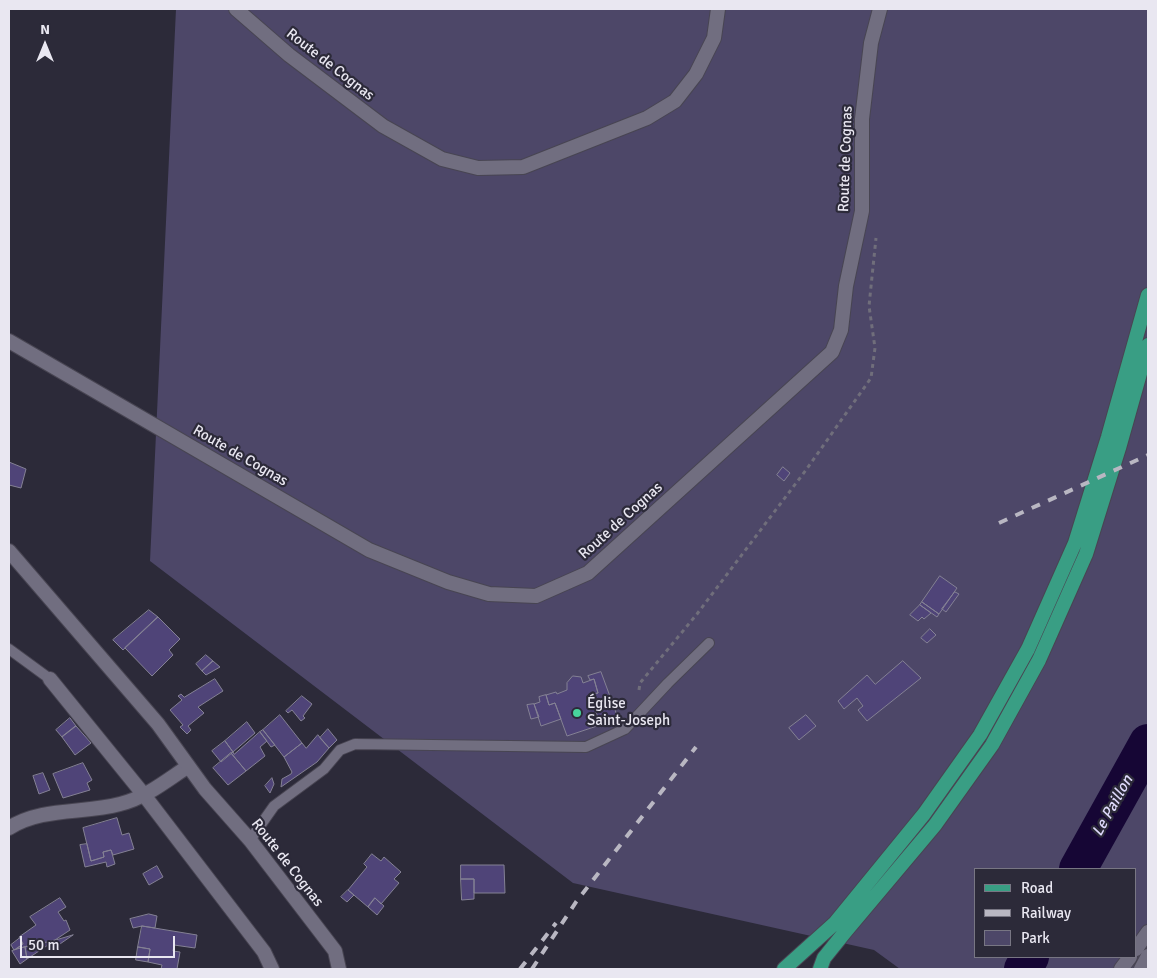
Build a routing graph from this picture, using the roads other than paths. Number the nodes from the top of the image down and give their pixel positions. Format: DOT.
graph roads {
  1 [pos="236,9"];
  2 [pos="718,9"];
  3 [pos="880,9"];
  4 [pos="1148,295"];
  5 [pos="9,341"];
  6 [pos="1148,345"];
  7 [pos="9,551"];
  8 [pos="709,643"];
  9 [pos="9,649"];
  10 [pos="50,679"];
  11 [pos="187,767"];
  12 [pos="144,795"];
  13 [pos="9,828"];
  14 [pos="250,840"];
  15 [pos="1148,932"];
  16 [pos="1137,948"];
  17 [pos="1148,956"];
  18 [pos="1129,958"];
  19 [pos="272,969"];
  20 [pos="339,969"];
  21 [pos="784,969"];
  22 [pos="820,969"];
  23 [pos="1121,969"];
  24 [pos="1142,969"];
  1 -- 2 [label="street, Route de Cognas"];
  3 -- 5 [label="street, Route de Cognas"];
  4 -- 21 [label="main road"];
  6 -- 22 [label="main road"];
  7 -- 11 [label="street, Route de Cognas"];
  8 -- 14 [label="lane"];
  9 -- 10 [label="lane"];
  10 -- 12 [label="street"];
  11 -- 12 [label="street"];
  11 -- 14 [label="street, Route de Cognas"];
  12 -- 13 [label="street"];
  12 -- 19 [label="street"];
  14 -- 20 [label="street, Route de Cognas"];
  15 -- 16 [label="street"];
  17 -- 24 [label="street"];
  18 -- 23 [label="street"];
}
